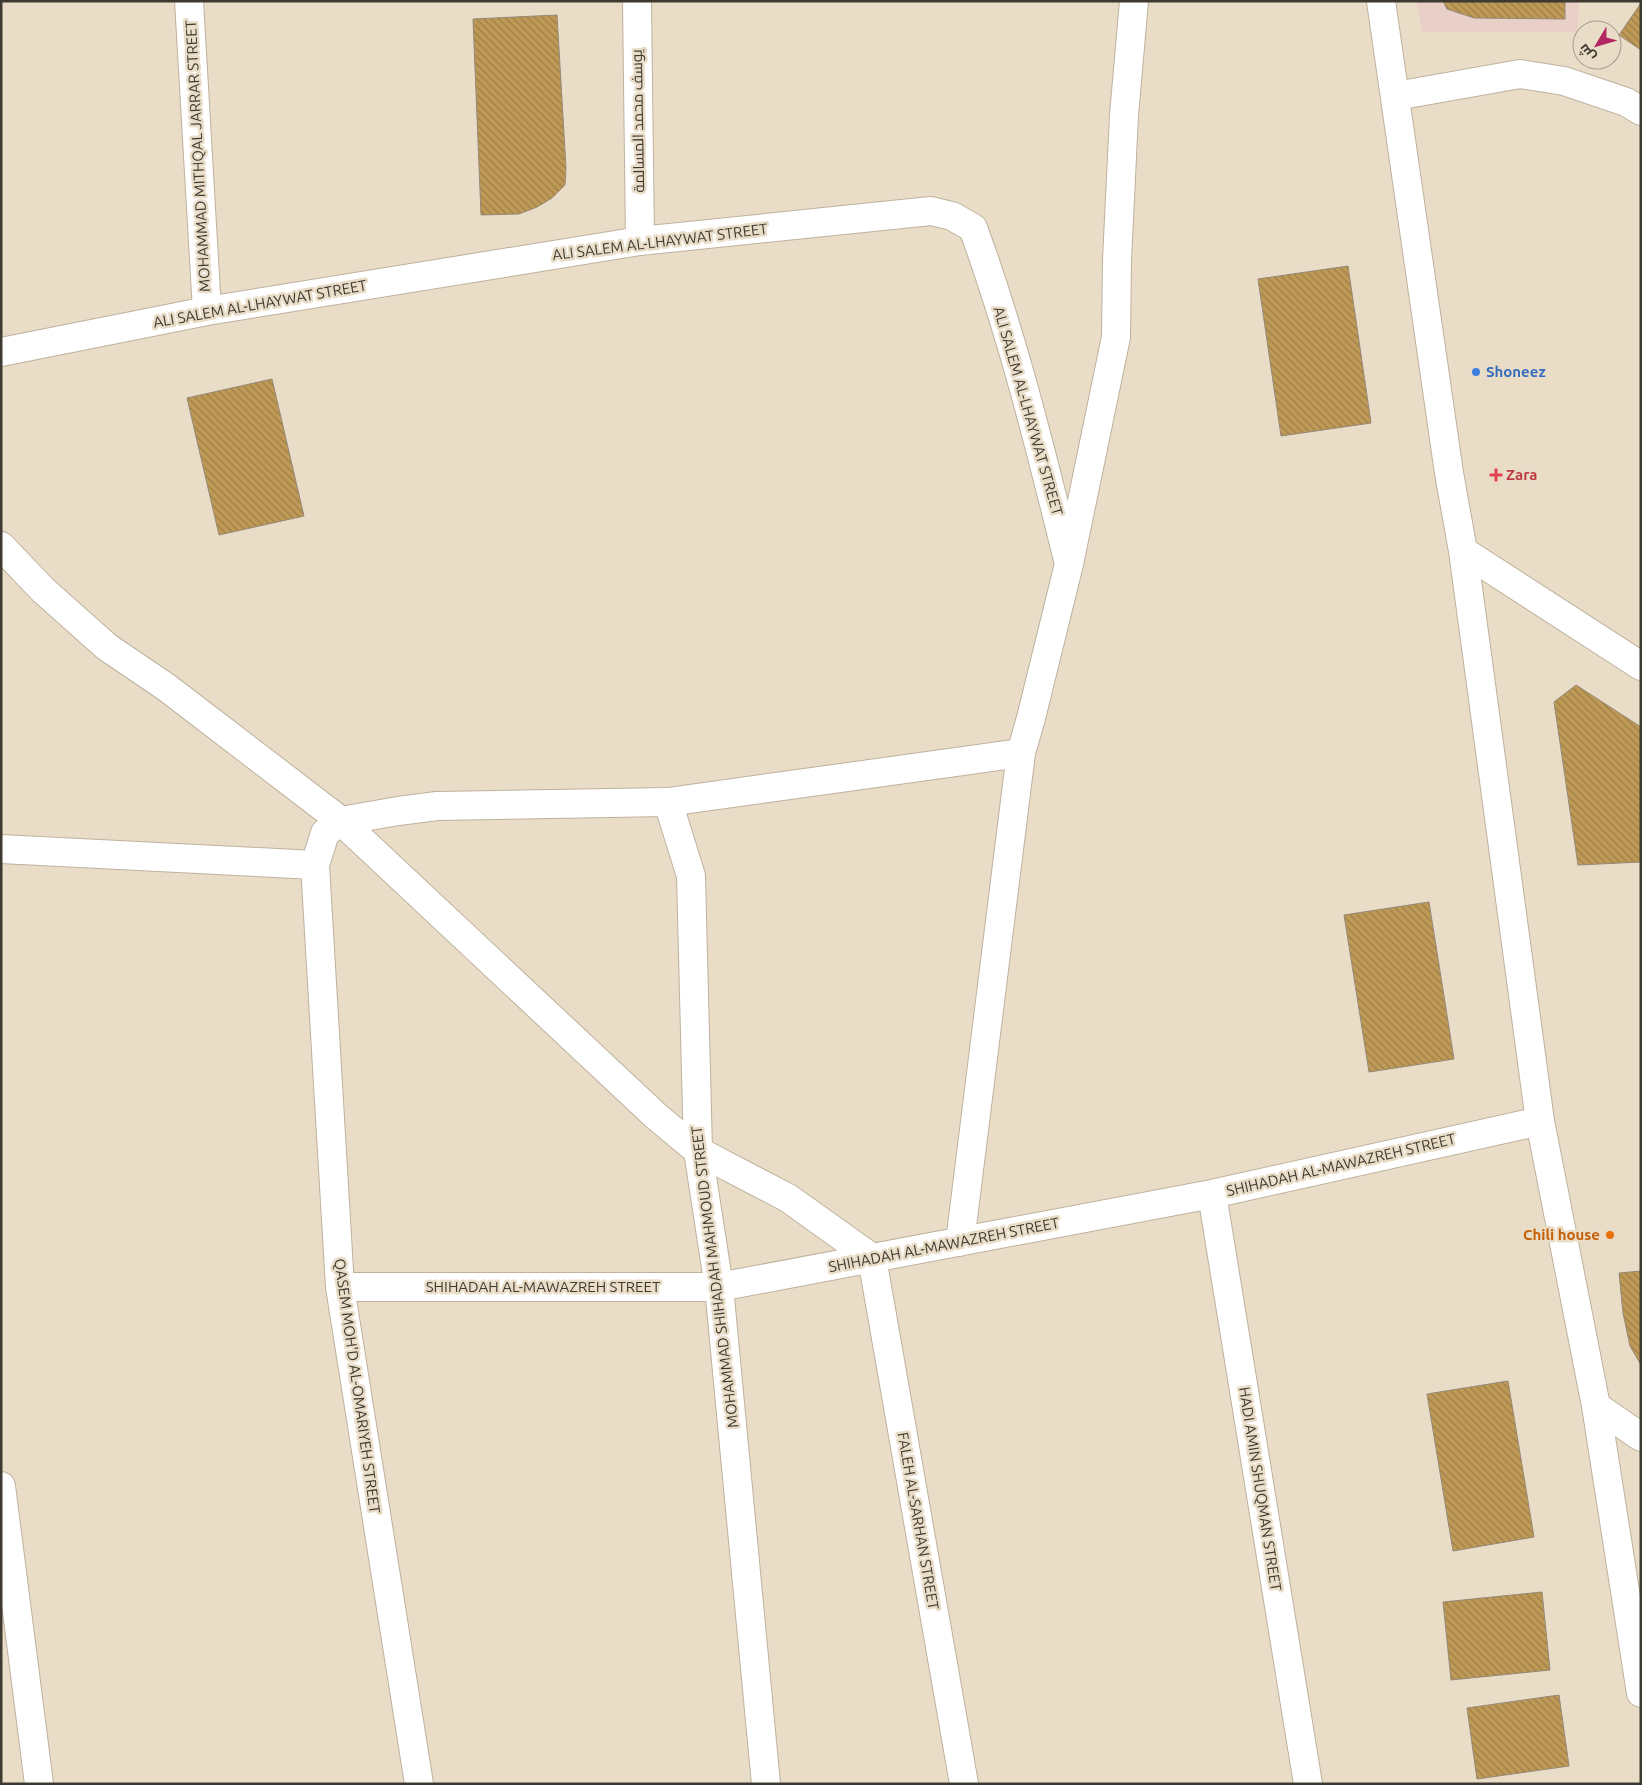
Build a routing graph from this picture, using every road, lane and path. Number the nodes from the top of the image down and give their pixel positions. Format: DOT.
graph roads {
  1 [pos="189,1"];
  2 [pos="637,1"];
  3 [pos="1134,1"];
  4 [pos="1381,1"];
  5 [pos="1396,96"];
  6 [pos="1641,111"];
  7 [pos="640,241"];
  8 [pos="207,311"];
  9 [pos="1,352"];
  10 [pos="1,546"];
  11 [pos="1463,551"];
  12 [pos="1069,564"];
  13 [pos="1641,666"];
  14 [pos="1021,753"];
  15 [pos="668,802"];
  16 [pos="341,821"];
  17 [pos="1,849"];
  18 [pos="315,865"];
  19 [pos="1540,1121"];
  20 [pos="698,1151"];
  21 [pos="1212,1194"];
  22 [pos="960,1242"];
  23 [pos="872,1258"];
  24 [pos="340,1287"];
  25 [pos="719,1287"];
  26 [pos="1596,1406"];
  27 [pos="1641,1437"];
  28 [pos="1,1486"];
  29 [pos="1641,1693"];
  30 [pos="39,1784"];
  31 [pos="419,1784"];
  32 [pos="766,1784"];
  33 [pos="964,1784"];
  34 [pos="1308,1784"];
  1 -- 8 [label="street, MOHAMMAD MITHQAL JARRAR STREET"];
  2 -- 7 [label="street, يوسف محمد المسالمة"];
  3 -- 12 [label="street"];
  4 -- 5 [label="street"];
  5 -- 6 [label="street"];
  5 -- 11 [label="street"];
  7 -- 8 [label="street, ALI SALEM AL-LHAYWAT STREET"];
  7 -- 12 [label="street, ALI SALEM AL-LHAYWAT STREET"];
  8 -- 9 [label="street, ALI SALEM AL-LHAYWAT STREET"];
  10 -- 16 [label="street"];
  11 -- 13 [label="street"];
  11 -- 19 [label="street"];
  12 -- 14 [label="street"];
  14 -- 15 [label="street"];
  14 -- 22 [label="street"];
  15 -- 16 [label="street"];
  15 -- 20 [label="street, MOHAMMAD SHIHADAH MAHMOUD STREET"];
  16 -- 18 [label="street"];
  16 -- 20 [label="street"];
  17 -- 18 [label="street"];
  18 -- 24 [label="street, QASEM MOH'D AL-OMARIYEH STREET"];
  19 -- 21 [label="street, SHIHADAH AL-MAWAZREH STREET"];
  19 -- 26 [label="street"];
  20 -- 23 [label="street"];
  20 -- 25 [label="street, MOHAMMAD SHIHADAH MAHMOUD STREET"];
  21 -- 22 [label="street, SHIHADAH AL-MAWAZREH STREET"];
  21 -- 34 [label="street, HADI AMIN SHUQMAN STREET"];
  22 -- 23 [label="street, SHIHADAH AL-MAWAZREH STREET"];
  23 -- 25 [label="street, SHIHADAH AL-MAWAZREH STREET"];
  23 -- 33 [label="street, FALEH AL-SARHAN STREET"];
  24 -- 25 [label="street, SHIHADAH AL-MAWAZREH STREET"];
  24 -- 31 [label="street, QASEM MOH'D AL-OMARIYEH STREET"];
  25 -- 32 [label="street, MOHAMMAD SHIHADAH MAHMOUD STREET"];
  26 -- 27 [label="street"];
  26 -- 29 [label="street"];
  28 -- 30 [label="street"];
}
